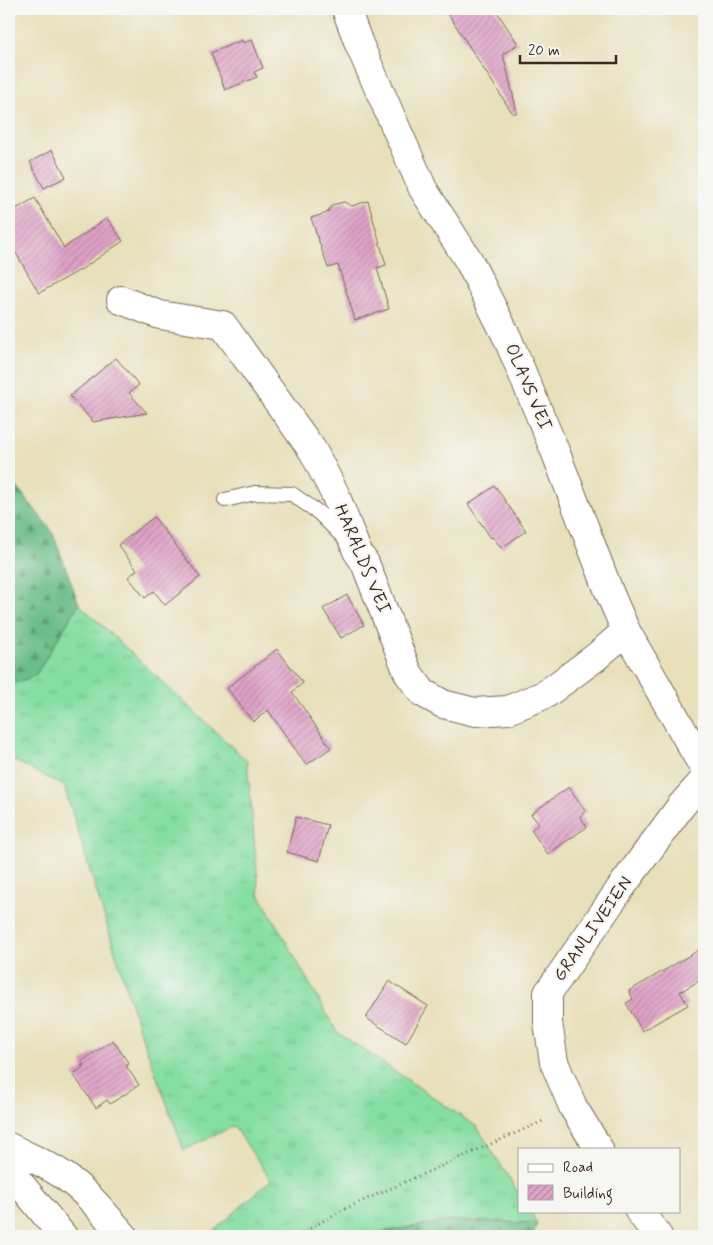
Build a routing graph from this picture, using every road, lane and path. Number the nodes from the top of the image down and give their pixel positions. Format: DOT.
graph roads {
  1 [pos="346,9"];
  2 [pos="121,300"];
  3 [pos="226,500"];
  4 [pos="357,550"];
  5 [pos="626,631"];
  6 [pos="704,768"];
  7 [pos="704,780"];
  8 [pos="573,1107"];
  9 [pos="9,1147"];
  10 [pos="598,1148"];
  11 [pos="9,1170"];
  12 [pos="640,1212"];
  13 [pos="63,1236"];
  14 [pos="124,1236"];
  15 [pos="297,1236"];
  16 [pos="658,1236"];
  1 -- 5 [label="street, OLAVS VEI"];
  2 -- 4 [label="street, HARALDS VEI"];
  3 -- 4 [label="lane"];
  4 -- 5 [label="street, HARALDS VEI"];
  5 -- 6 [label="street, OLAVS VEI"];
  7 -- 8 [label="street, GRANLIVEIEN"];
  8 -- 10 [label="street, GRANLIVEIEN"];
  8 -- 15 [label="path"];
  9 -- 14 [label="street"];
  11 -- 13 [label="street"];
  12 -- 16 [label="street"];
}
